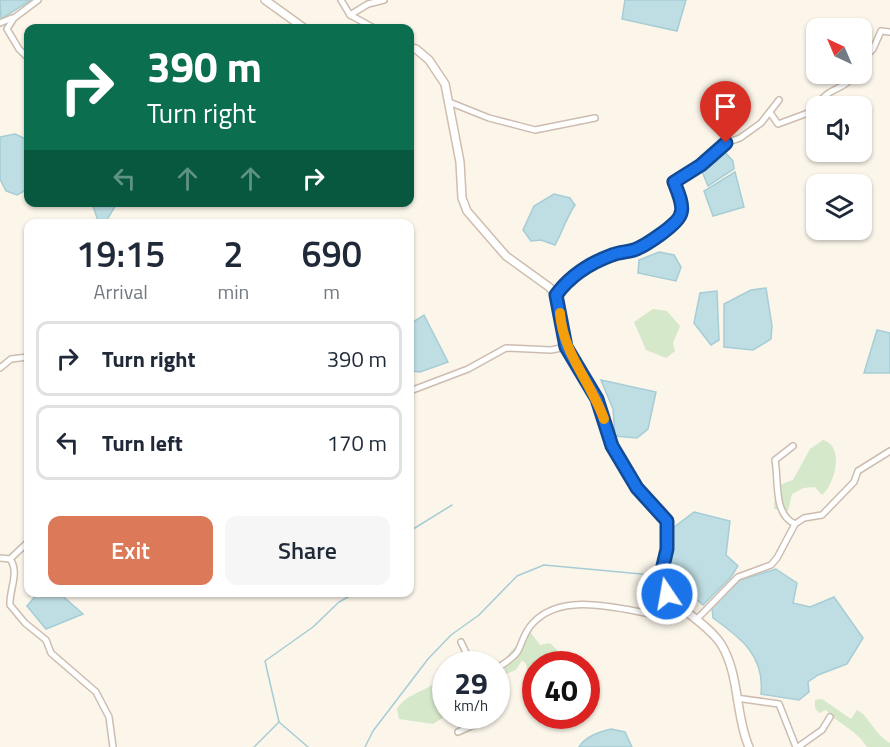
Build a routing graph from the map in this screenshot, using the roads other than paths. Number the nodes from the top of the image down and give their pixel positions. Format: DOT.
graph roads {
  1 [pos="38,0"];
  2 [pos="265,0"];
  3 [pos="341,0"];
  4 [pos="384,0"];
  5 [pos="350,15"];
  6 [pos="14,18"];
  7 [pos="0,22"];
  8 [pos="298,24"];
  9 [pos="367,24"];
  10 [pos="890,32"];
  11 [pos="414,50"];
  12 [pos="872,50"];
  13 [pos="24,54"];
  14 [pos="844,84"];
  15 [pos="823,96"];
  16 [pos="779,100"];
  17 [pos="449,102"];
  18 [pos="806,113"];
  19 [pos="771,114"];
  20 [pos="595,118"];
  21 [pos="556,295"];
  22 [pos="566,347"];
  23 [pos="24,357"];
  24 [pos="0,368"];
  25 [pos="414,390"];
  26 [pos="793,446"];
  27 [pos="890,451"];
  28 [pos="795,524"];
  29 [pos="24,546"];
  30 [pos="0,558"];
  31 [pos="10,559"];
  32 [pos="673,599"];
  33 [pos="698,618"];
  34 [pos="461,642"];
  35 [pos="465,651"];
  36 [pos="510,659"];
  37 [pos="736,698"];
  38 [pos="830,717"];
  39 [pos="465,729"];
  40 [pos="458,732"];
  41 [pos="113,747"];
  42 [pos="749,747"];
  43 [pos="797,747"];
  1 -- 6 [label="street"];
  2 -- 8 [label="street"];
  3 -- 5 [label="street"];
  4 -- 5 [label="street"];
  5 -- 9 [label="street"];
  6 -- 7 [label="street"];
  6 -- 13 [label="street"];
  10 -- 12 [label="street"];
  11 -- 17 [label="street"];
  14 -- 15 [label="street"];
  16 -- 19 [label="street"];
  17 -- 20 [label="street"];
  17 -- 21 [label="street"];
  18 -- 19 [label="street"];
  19 -- 21 [label="street"];
  21 -- 22 [label="street"];
  22 -- 25 [label="street"];
  22 -- 32 [label="street"];
  23 -- 24 [label="street"];
  26 -- 28 [label="street"];
  27 -- 28 [label="street"];
  28 -- 33 [label="street"];
  29 -- 31 [label="street"];
  30 -- 31 [label="street"];
  31 -- 41 [label="street"];
  32 -- 33 [label="street"];
  32 -- 36 [label="street"];
  33 -- 37 [label="street"];
  34 -- 35 [label="street"];
  37 -- 42 [label="street"];
  37 -- 43 [label="street"];
  38 -- 43 [label="street"];
  39 -- 40 [label="street"];
}
